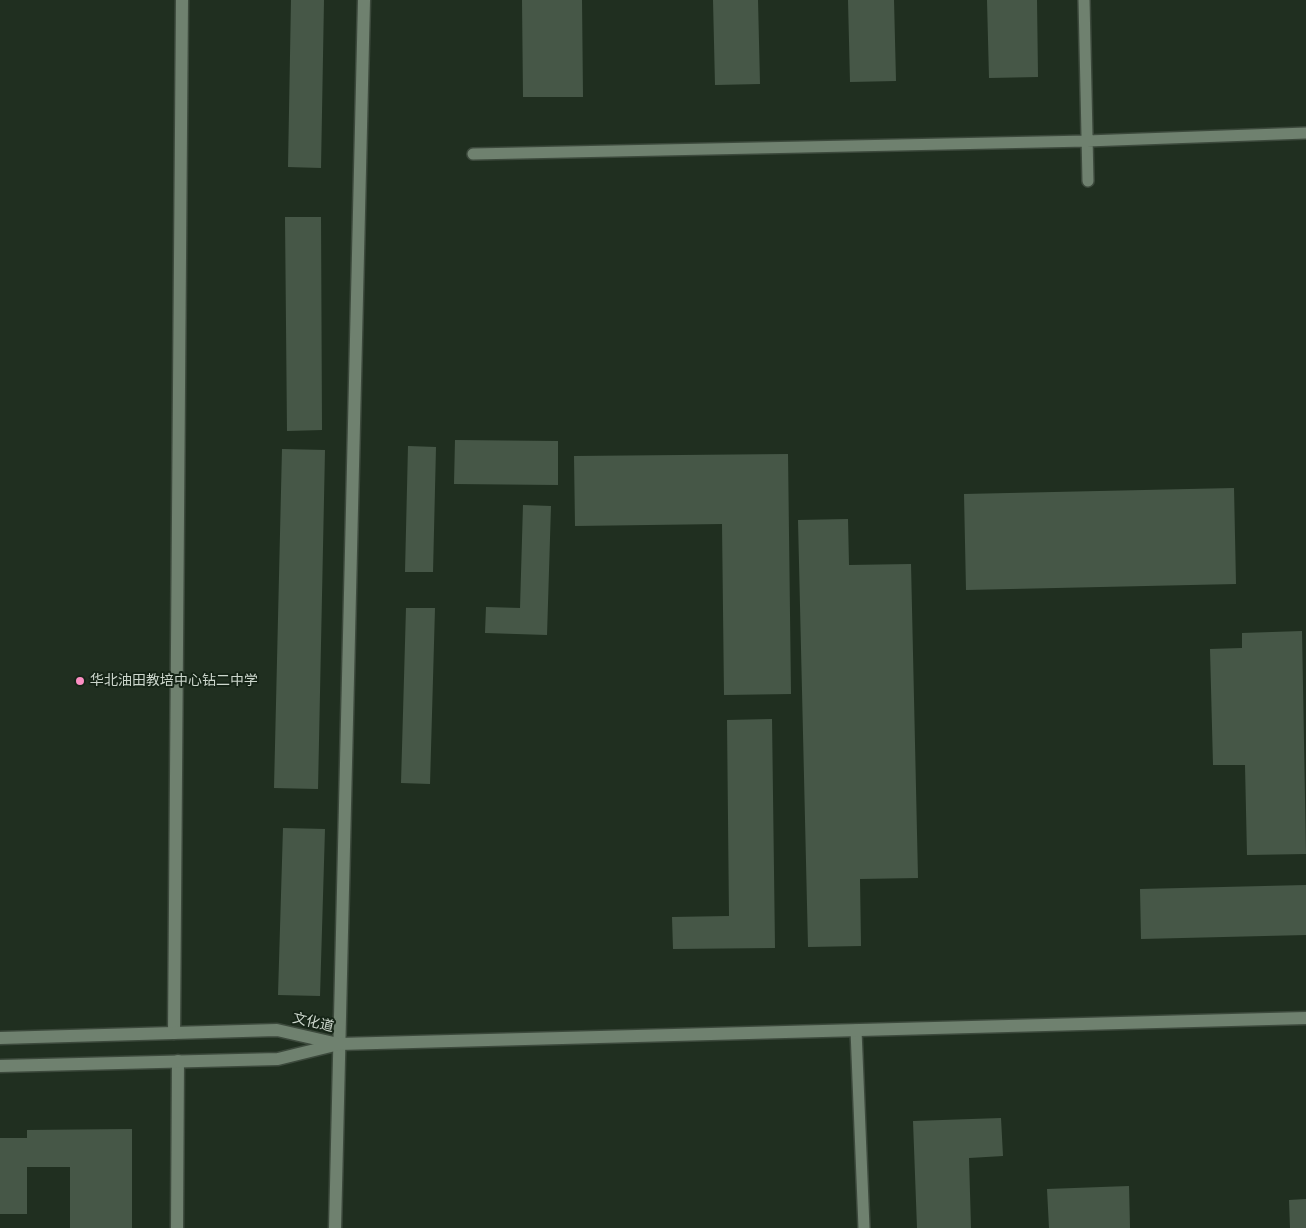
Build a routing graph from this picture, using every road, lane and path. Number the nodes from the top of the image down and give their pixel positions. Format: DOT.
graph roads {
  1 [pos="182,0"];
  2 [pos="364,0"];
  3 [pos="1084,0"];
  4 [pos="1306,133"];
  5 [pos="1087,141"];
  6 [pos="473,154"];
  7 [pos="1088,181"];
  8 [pos="1306,1018"];
  9 [pos="856,1030"];
  10 [pos="174,1033"];
  11 [pos="0,1038"];
  12 [pos="339,1044"];
  13 [pos="178,1061"];
  14 [pos="0,1066"];
  15 [pos="176,1228"];
  16 [pos="335,1228"];
  17 [pos="864,1228"];
  1 -- 10 [label="street"];
  2 -- 12 [label="street"];
  3 -- 5 [label="lane"];
  4 -- 5 [label="lane"];
  5 -- 6 [label="lane"];
  5 -- 7 [label="lane"];
  8 -- 9 [label="street"];
  9 -- 12 [label="street"];
  9 -- 17 [label="lane"];
  10 -- 11 [label="street, 文化道"];
  10 -- 12 [label="street, 文化道"];
  12 -- 13 [label="street, 文化道"];
  12 -- 16 [label="street"];
  13 -- 14 [label="street, 文化道"];
  13 -- 15 [label="street"];
}
